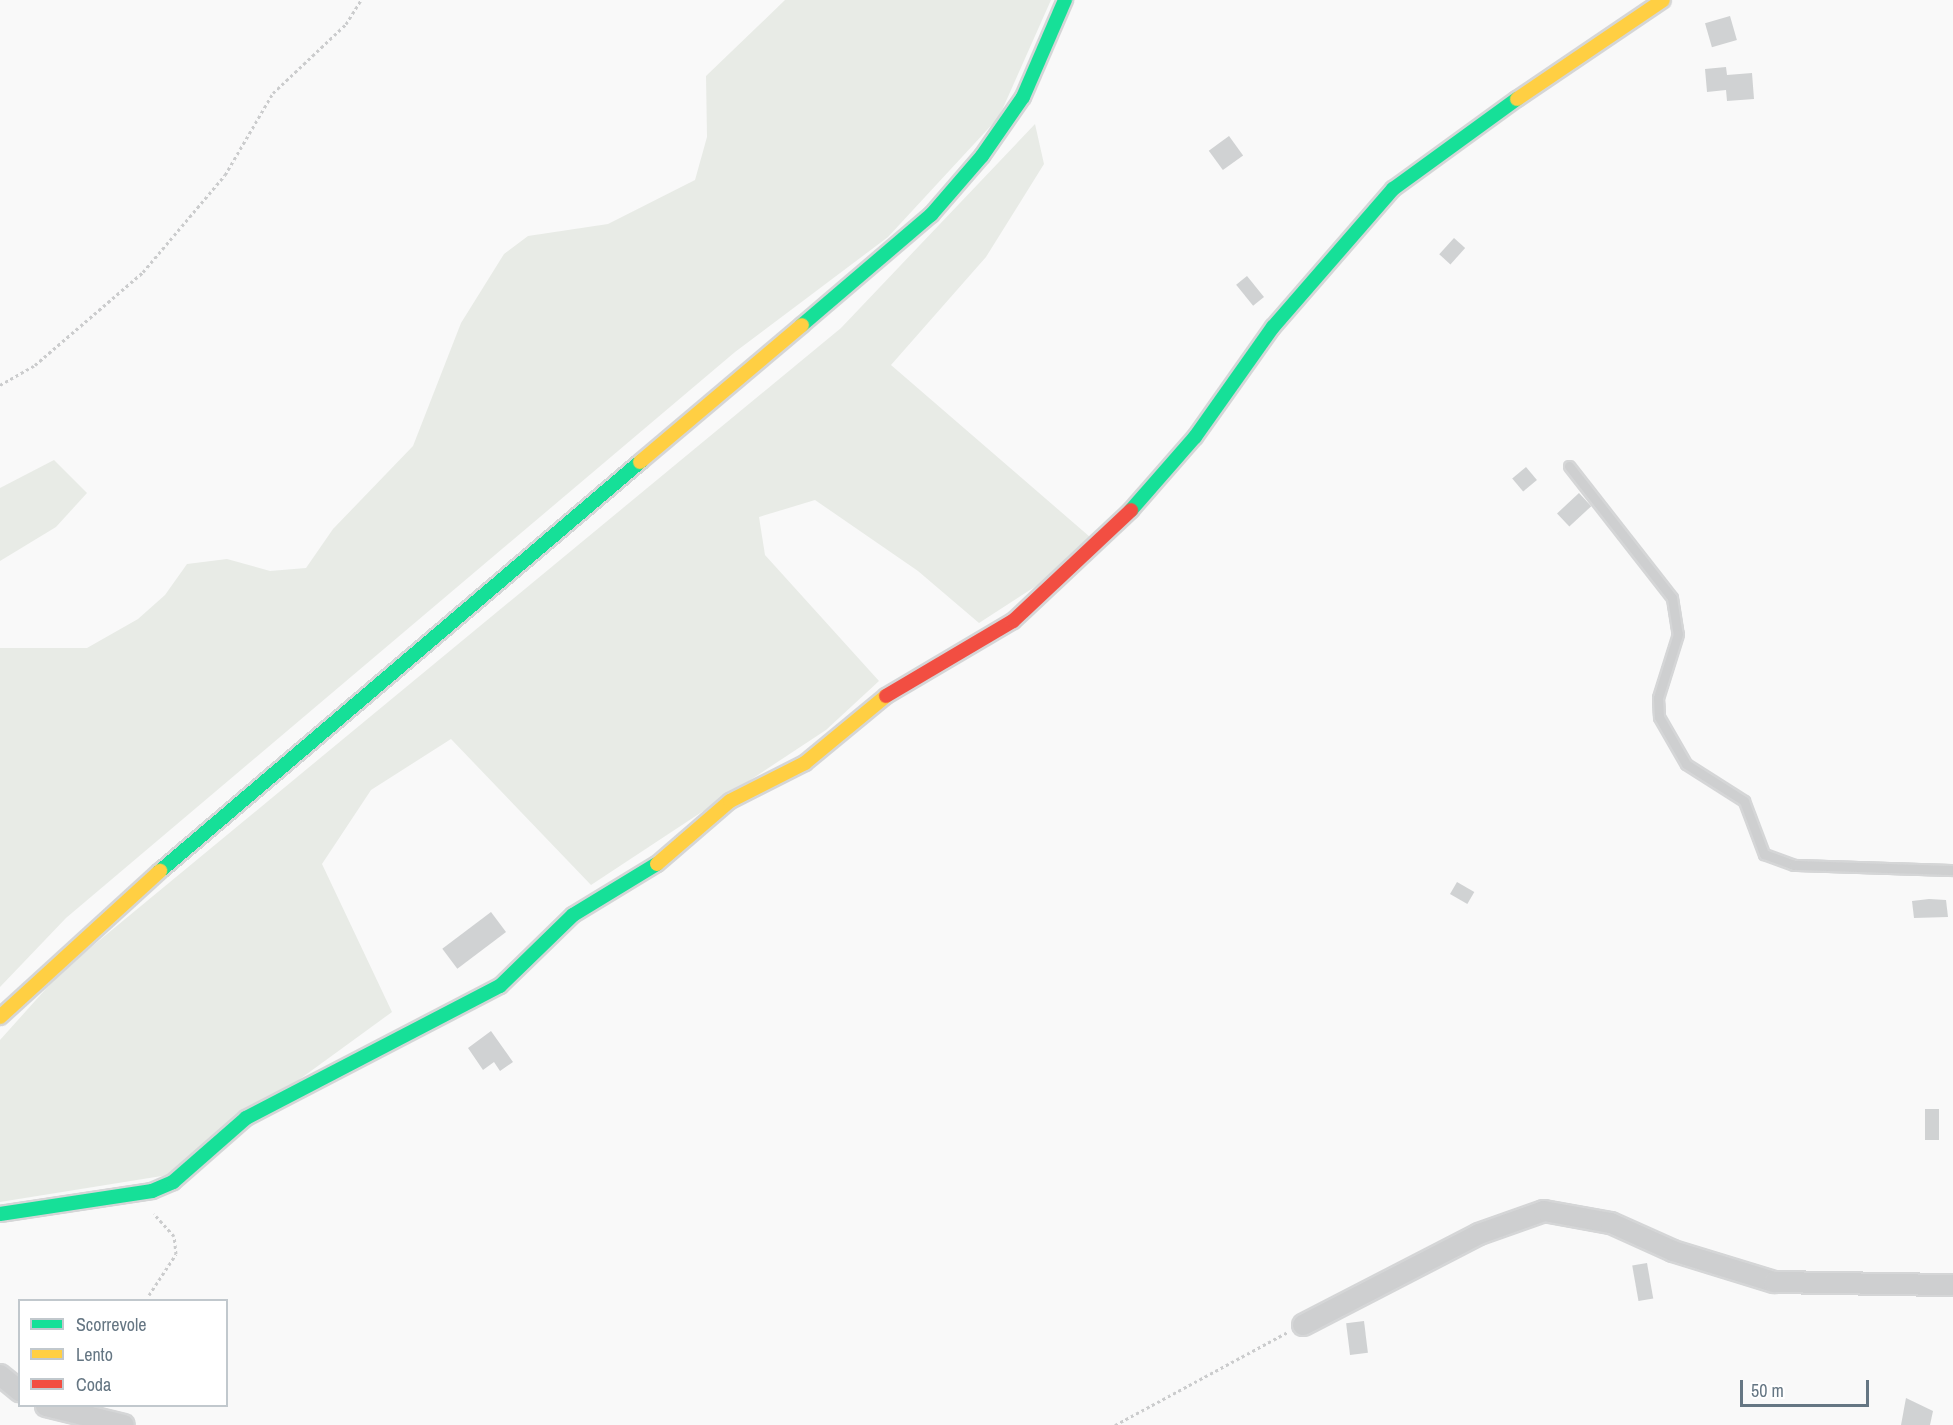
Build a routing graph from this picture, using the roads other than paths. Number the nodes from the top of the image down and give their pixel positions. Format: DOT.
graph roads {
  1 [pos="1065,0"];
  2 [pos="1663,0"];
  3 [pos="1569,466"];
  4 [pos="1953,870"];
  5 [pos="0,1017"];
  6 [pos="0,1214"];
  7 [pos="1953,1285"];
  8 [pos="1303,1325"];
  9 [pos="0,1375"];
  10 [pos="18,1389"];
  11 [pos="50,1407"];
  12 [pos="124,1425"];
  1 -- 5 [label="street"];
  2 -- 6 [label="street"];
  3 -- 4 [label="lane"];
  7 -- 8 [label="street"];
  9 -- 10 [label="street"];
  11 -- 12 [label="street"];
}
